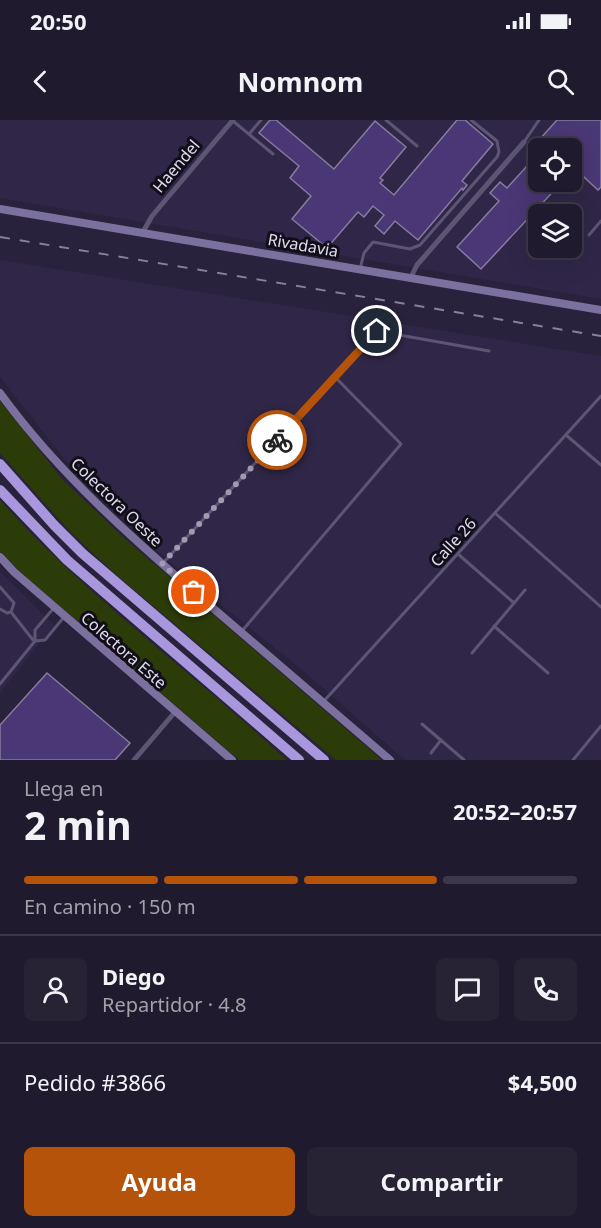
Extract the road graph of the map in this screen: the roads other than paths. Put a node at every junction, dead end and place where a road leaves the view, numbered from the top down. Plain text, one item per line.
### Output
1 (232, 120) edge
2 (261, 120) edge
3 (386, 120) edge
4 (471, 120) edge
5 (539, 120) edge
6 (250, 133) junction
7 (524, 142) joint
8 (417, 146) dead end
9 (273, 154) dead end
10 (0, 209) edge
11 (601, 221) edge
12 (143, 232) junction
13 (589, 235) dead end
14 (360, 269) junction
15 (411, 277) junction
16 (601, 310) edge
17 (489, 351) dead end
18 (335, 377) junction
19 (0, 393) edge
20 (601, 396) edge
21 (566, 435) junction
22 (0, 464) edge
23 (601, 465) edge
24 (0, 490) edge
25 (495, 513) junction
26 (458, 554) junction
27 (0, 557) edge
28 (162, 564) junction
29 (0, 587) edge
30 (525, 590) dead end
31 (513, 603) junction
32 (55, 607) junction
33 (601, 607) edge
34 (0, 609) edge
35 (11, 612) junction
36 (65, 616) junction
37 (494, 626) junction
38 (241, 633) junction
39 (35, 641) junction
40 (471, 652) dead end
41 (548, 673) dead end
42 (0, 684) edge
43 (322, 703) junction
44 (175, 712) junction
45 (422, 724) dead end
46 (601, 726) edge
47 (441, 740) junction
48 (430, 753) dead end
49 (134, 760) edge
50 (232, 760) edge
51 (299, 760) edge
52 (324, 760) edge
53 (390, 760) edge
54 (464, 760) edge
55 (573, 760) edge

1 - 6 lane
1 - 12 street, Haendel
2 - 6 lane
3 - 8 lane
4 - 14 lane
5 - 7 lane
6 - 9 lane
7 - 15 street
10 - 12 street, Rivadavia
11 - 13 lane
12 - 14 street, Rivadavia
14 - 15 street, Rivadavia
15 - 16 street, Rivadavia
17 - 18 lane
18 - 28 lane
18 - 38 lane
19 - 28 street, Colectora Oeste
20 - 21 lane, Calle 26
21 - 23 lane
21 - 25 lane, Calle 26
22 - 52 highway
24 - 51 highway
25 - 26 lane, Calle 26
25 - 33 lane
26 - 31 lane
26 - 43 lane, Calle 26
27 - 32 street, Colectora Este
28 - 38 street, Colectora Oeste
29 - 35 lane
30 - 31 lane
31 - 37 lane
32 - 36 street, Colectora Este
32 - 39 lane
34 - 35 lane
35 - 39 lane
36 - 39 lane
36 - 44 street, Colectora Este
37 - 40 lane
37 - 41 lane
38 - 43 street, Colectora Oeste
39 - 42 lane
43 - 53 street, Colectora Oeste
44 - 49 street
44 - 50 street, Colectora Este
45 - 47 lane
46 - 55 lane
47 - 48 lane
47 - 54 lane

